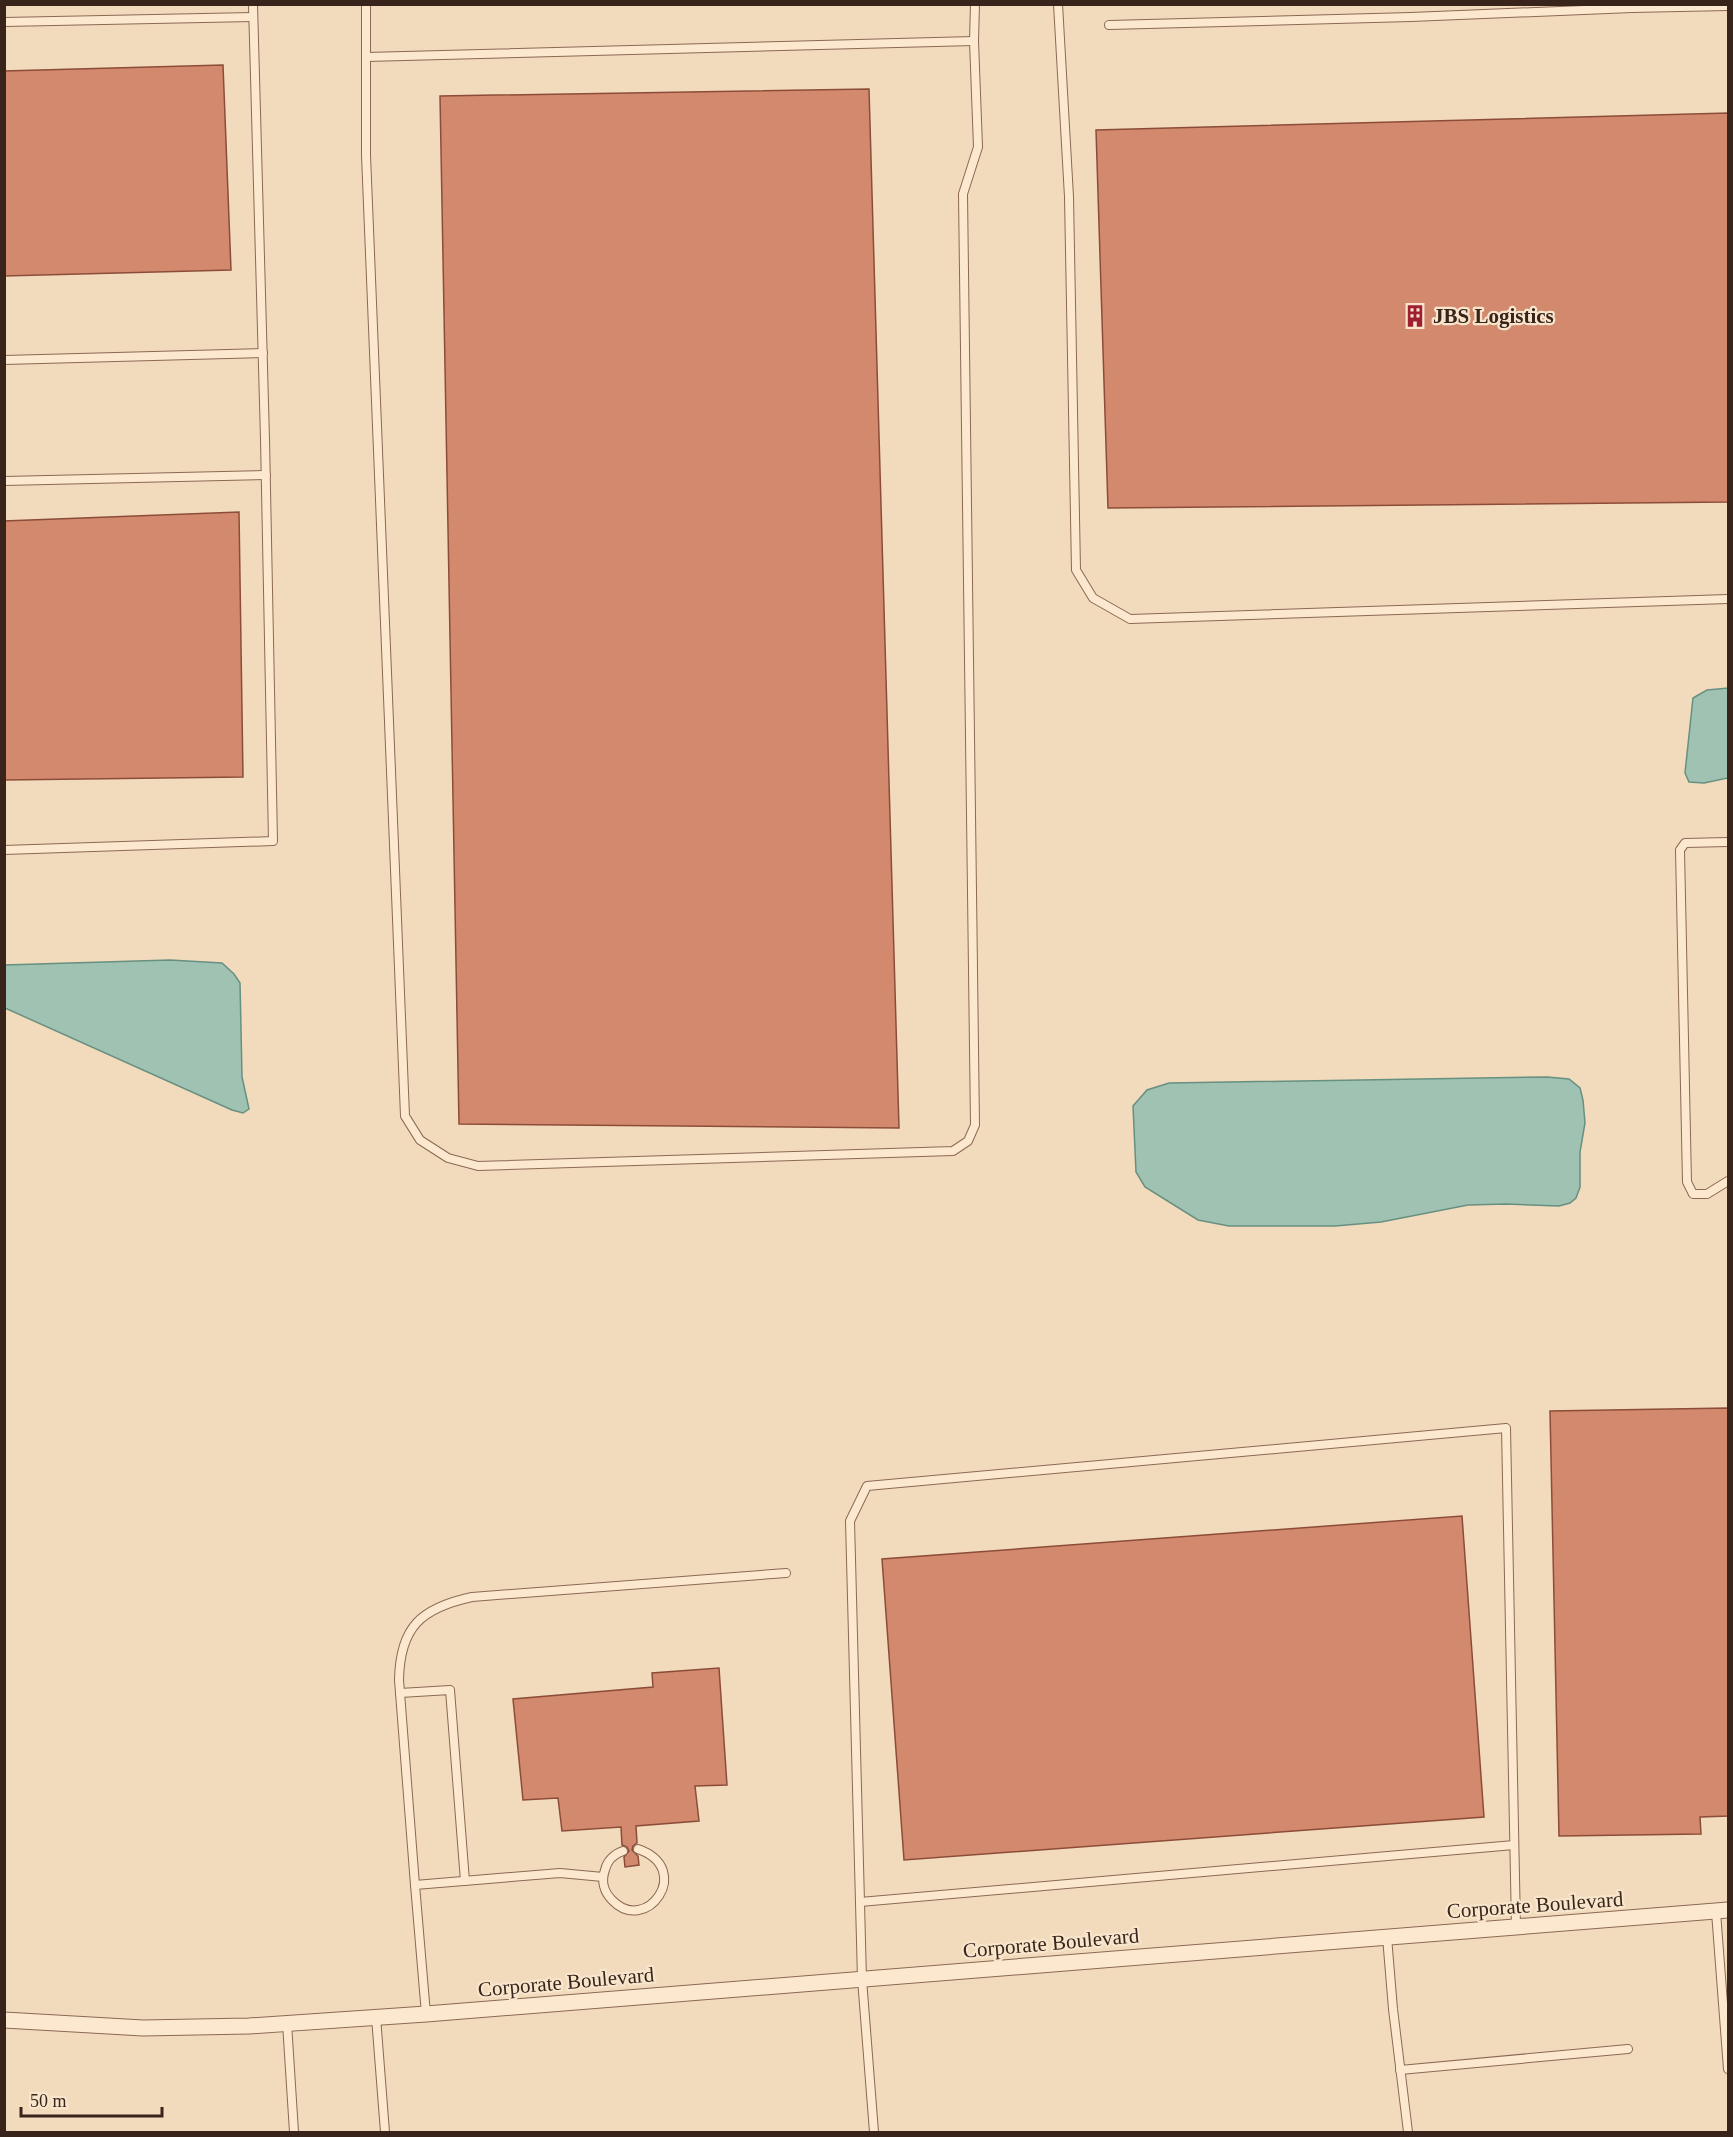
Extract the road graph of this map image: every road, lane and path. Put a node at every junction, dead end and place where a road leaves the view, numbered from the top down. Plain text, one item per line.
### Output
1 (253, 4) edge
2 (366, 4) edge
3 (975, 4) edge
4 (1058, 4) edge
5 (1728, 6) edge
6 (253, 16) junction
7 (4, 22) edge
8 (1109, 25) dead end
9 (974, 41) junction
10 (366, 57) junction
11 (263, 353) junction
12 (4, 360) edge
13 (266, 475) junction
14 (4, 481) edge
15 (1728, 599) edge
16 (1728, 842) edge
17 (4, 850) edge
18 (1728, 1180) edge
19 (786, 1573) dead end
20 (400, 1693) junction
21 (1514, 1845) junction
22 (638, 1849) dead end
23 (623, 1851) dead end
24 (603, 1877) junction
25 (465, 1881) junction
26 (415, 1885) junction
27 (860, 1902) junction
28 (1722, 1911) edge
29 (1516, 1928) junction
30 (1388, 1937) junction
31 (862, 1979) junction
32 (426, 2014) junction
33 (376, 2017) junction
34 (4, 2020) edge
35 (287, 2023) junction
36 (1628, 2049) dead end
37 (1728, 2069) edge
38 (1400, 2070) junction
39 (294, 2133) edge
40 (385, 2133) edge
41 (874, 2133) edge
42 (1408, 2133) edge

1 - 6 lane
2 - 10 lane
3 - 9 lane
4 - 15 lane
5 - 8 lane
6 - 7 lane
6 - 11 lane
9 - 10 lane
9 - 10 lane
11 - 12 lane
11 - 13 lane
13 - 14 lane
13 - 17 lane
16 - 18 lane
19 - 20 lane
20 - 25 lane
20 - 26 lane
21 - 27 lane
21 - 27 lane
21 - 29 lane
22 - 24 lane
23 - 24 lane
24 - 25 lane
25 - 26 lane
26 - 32 lane
27 - 31 lane
28 - 29 street, Corporate Boulevard
28 - 37 lane
29 - 30 street, Corporate Boulevard
30 - 31 street, Corporate Boulevard
30 - 38 lane
31 - 32 street, Corporate Boulevard
31 - 41 lane
32 - 33 street, Corporate Boulevard
33 - 35 street, Corporate Boulevard
33 - 40 lane
34 - 35 street, Corporate Boulevard
35 - 39 lane
36 - 38 lane
38 - 42 lane

